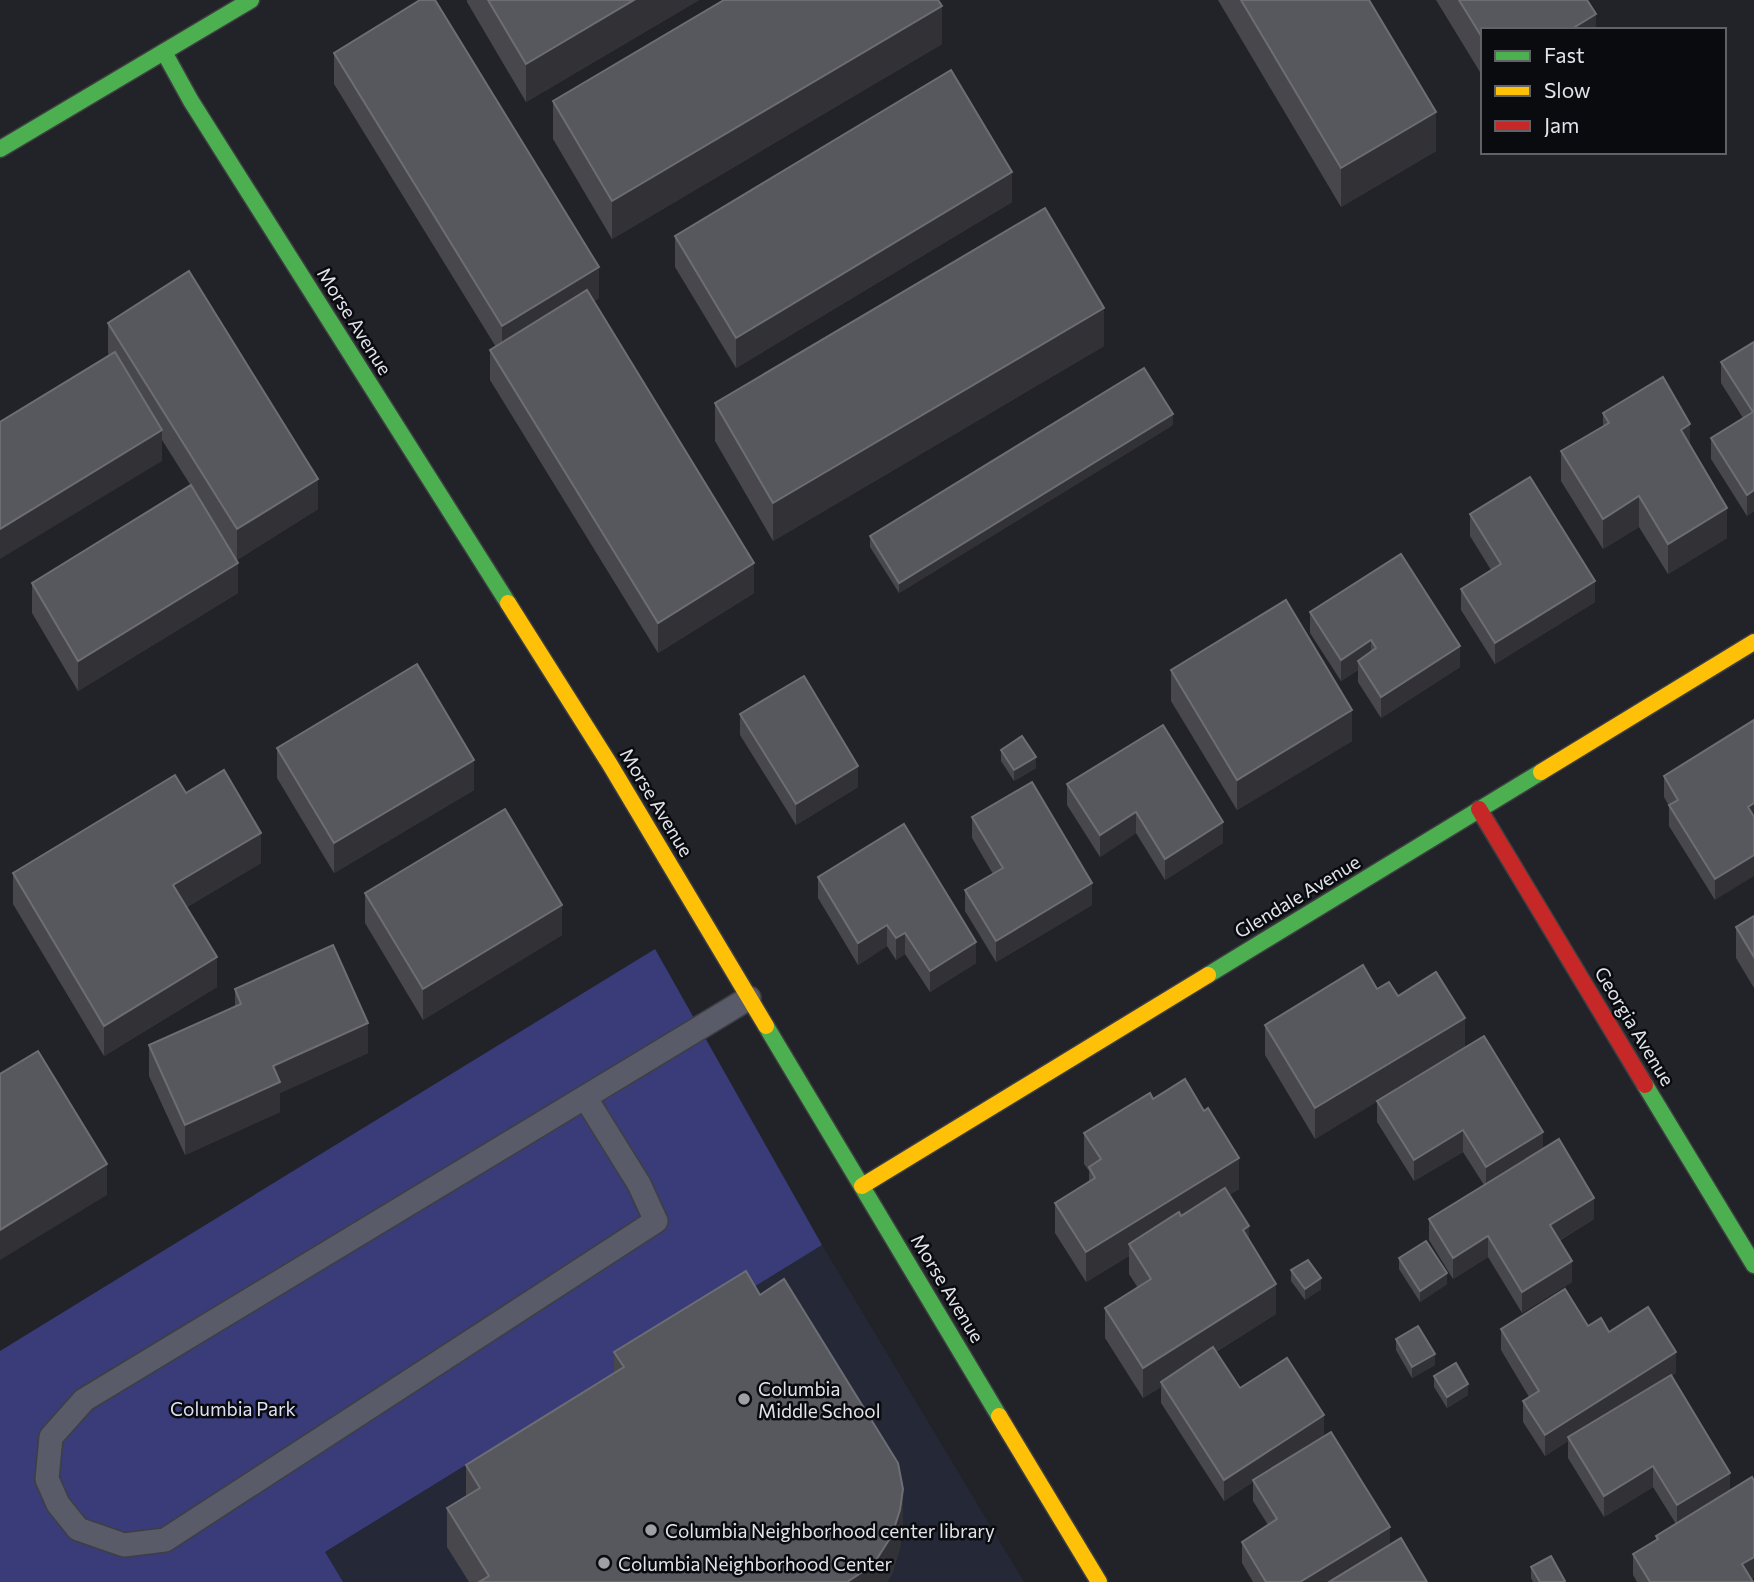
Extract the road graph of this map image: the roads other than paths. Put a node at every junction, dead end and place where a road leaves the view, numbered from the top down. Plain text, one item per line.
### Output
1 (251, 0) edge
2 (164, 52) junction
3 (0, 149) edge
4 (1754, 642) edge
5 (1479, 809) junction
6 (749, 998) junction
7 (585, 1097) junction
8 (862, 1186) junction
9 (1754, 1265) edge
10 (1099, 1582) edge

1 - 2 street
2 - 3 street
2 - 6 street, Morse Avenue
4 - 5 street, Glendale Avenue
5 - 8 street, Glendale Avenue
5 - 9 street, Georgia Avenue
6 - 7 lane
6 - 8 street, Morse Avenue
7 - 7 lane
8 - 10 street, Morse Avenue

